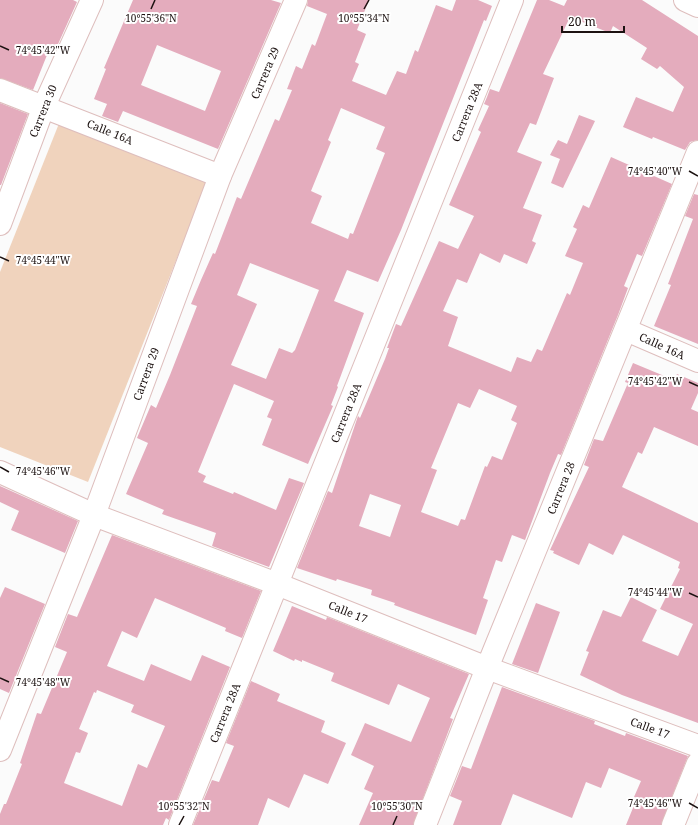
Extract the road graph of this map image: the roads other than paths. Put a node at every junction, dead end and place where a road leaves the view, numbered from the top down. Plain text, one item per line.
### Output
1 (92, 0) edge
2 (296, 0) edge
3 (512, 0) edge
4 (685, 0) edge
5 (698, 6) edge
6 (0, 90) edge
7 (44, 106) junction
8 (698, 152) edge
9 (220, 176) junction
10 (0, 224) edge
11 (626, 330) junction
12 (698, 362) edge
13 (0, 472) edge
14 (94, 515) junction
15 (277, 584) junction
16 (487, 668) junction
17 (698, 746) edge
18 (0, 750) edge
19 (698, 763) edge
20 (180, 825) edge
21 (425, 825) edge
22 (673, 825) edge

1 - 7 street, Carrera 30
2 - 9 street, Carrera 29
3 - 15 street, Carrera 28A
4 - 5 street
6 - 7 street, Calle 16A
7 - 9 street, Calle 16A
7 - 10 street, Carrera 30
8 - 11 street, Carrera 28
9 - 14 street, Carrera 29
11 - 12 street, Calle 16A
11 - 16 street, Carrera 28
13 - 14 street, Calle 17
14 - 15 street, Calle 17
14 - 18 street, Carrera 29
15 - 16 street, Calle 17
15 - 20 street, Carrera 28A
16 - 17 street, Calle 17
16 - 21 street, Carrera 28
19 - 22 street

